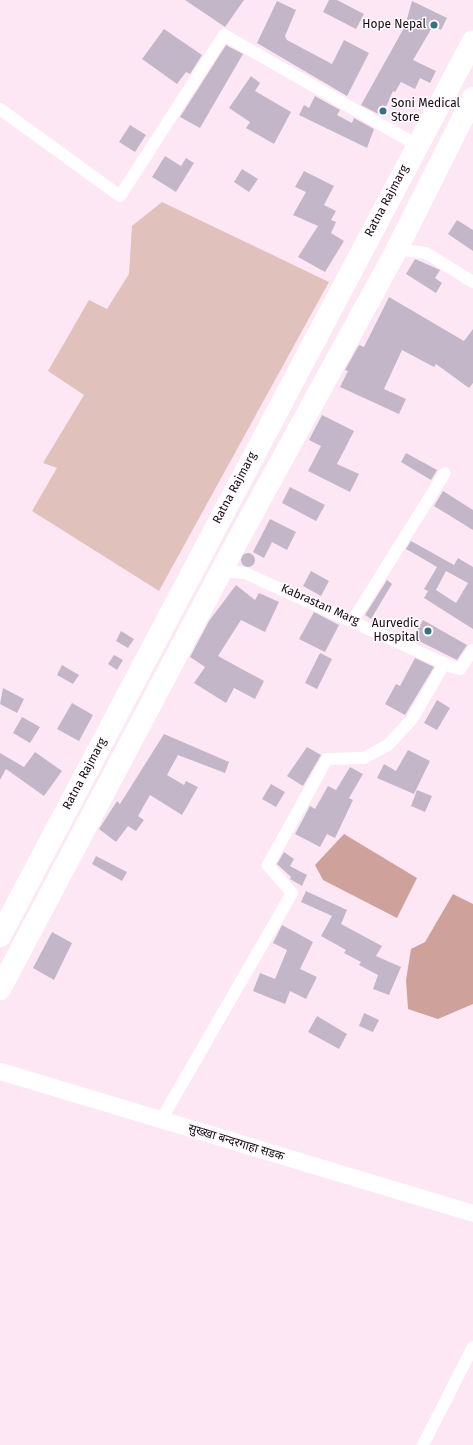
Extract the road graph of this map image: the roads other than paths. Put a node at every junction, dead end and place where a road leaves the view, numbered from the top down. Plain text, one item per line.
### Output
1 (473, 40) edge
2 (473, 98) edge
3 (0, 110) edge
4 (417, 145) junction
5 (397, 249) junction
6 (473, 282) edge
7 (445, 473) dead end
8 (221, 571) junction
9 (353, 620) junction
10 (473, 650) edge
11 (444, 664) junction
12 (0, 936) edge
13 (0, 989) edge
14 (0, 1071) edge
15 (161, 1120) junction
16 (473, 1213) edge
17 (473, 1347) edge
18 (423, 1445) edge

1 - 4 highway, Ratna Rajmarg
2 - 5 highway, Ratna Rajmarg
3 - 4 street
4 - 12 highway, Ratna Rajmarg
5 - 6 street
5 - 8 highway, Ratna Rajmarg
7 - 9 street
8 - 9 street, Kabrastan Marg
8 - 13 highway, Ratna Rajmarg
9 - 11 street, Kabrastan Marg
10 - 11 street, Kabrastan Marg
11 - 15 street
14 - 15 street, सुख्खा बन्दरगाहा सडक
15 - 16 street, सुख्खा बन्दरगाहा सडक
17 - 18 street

